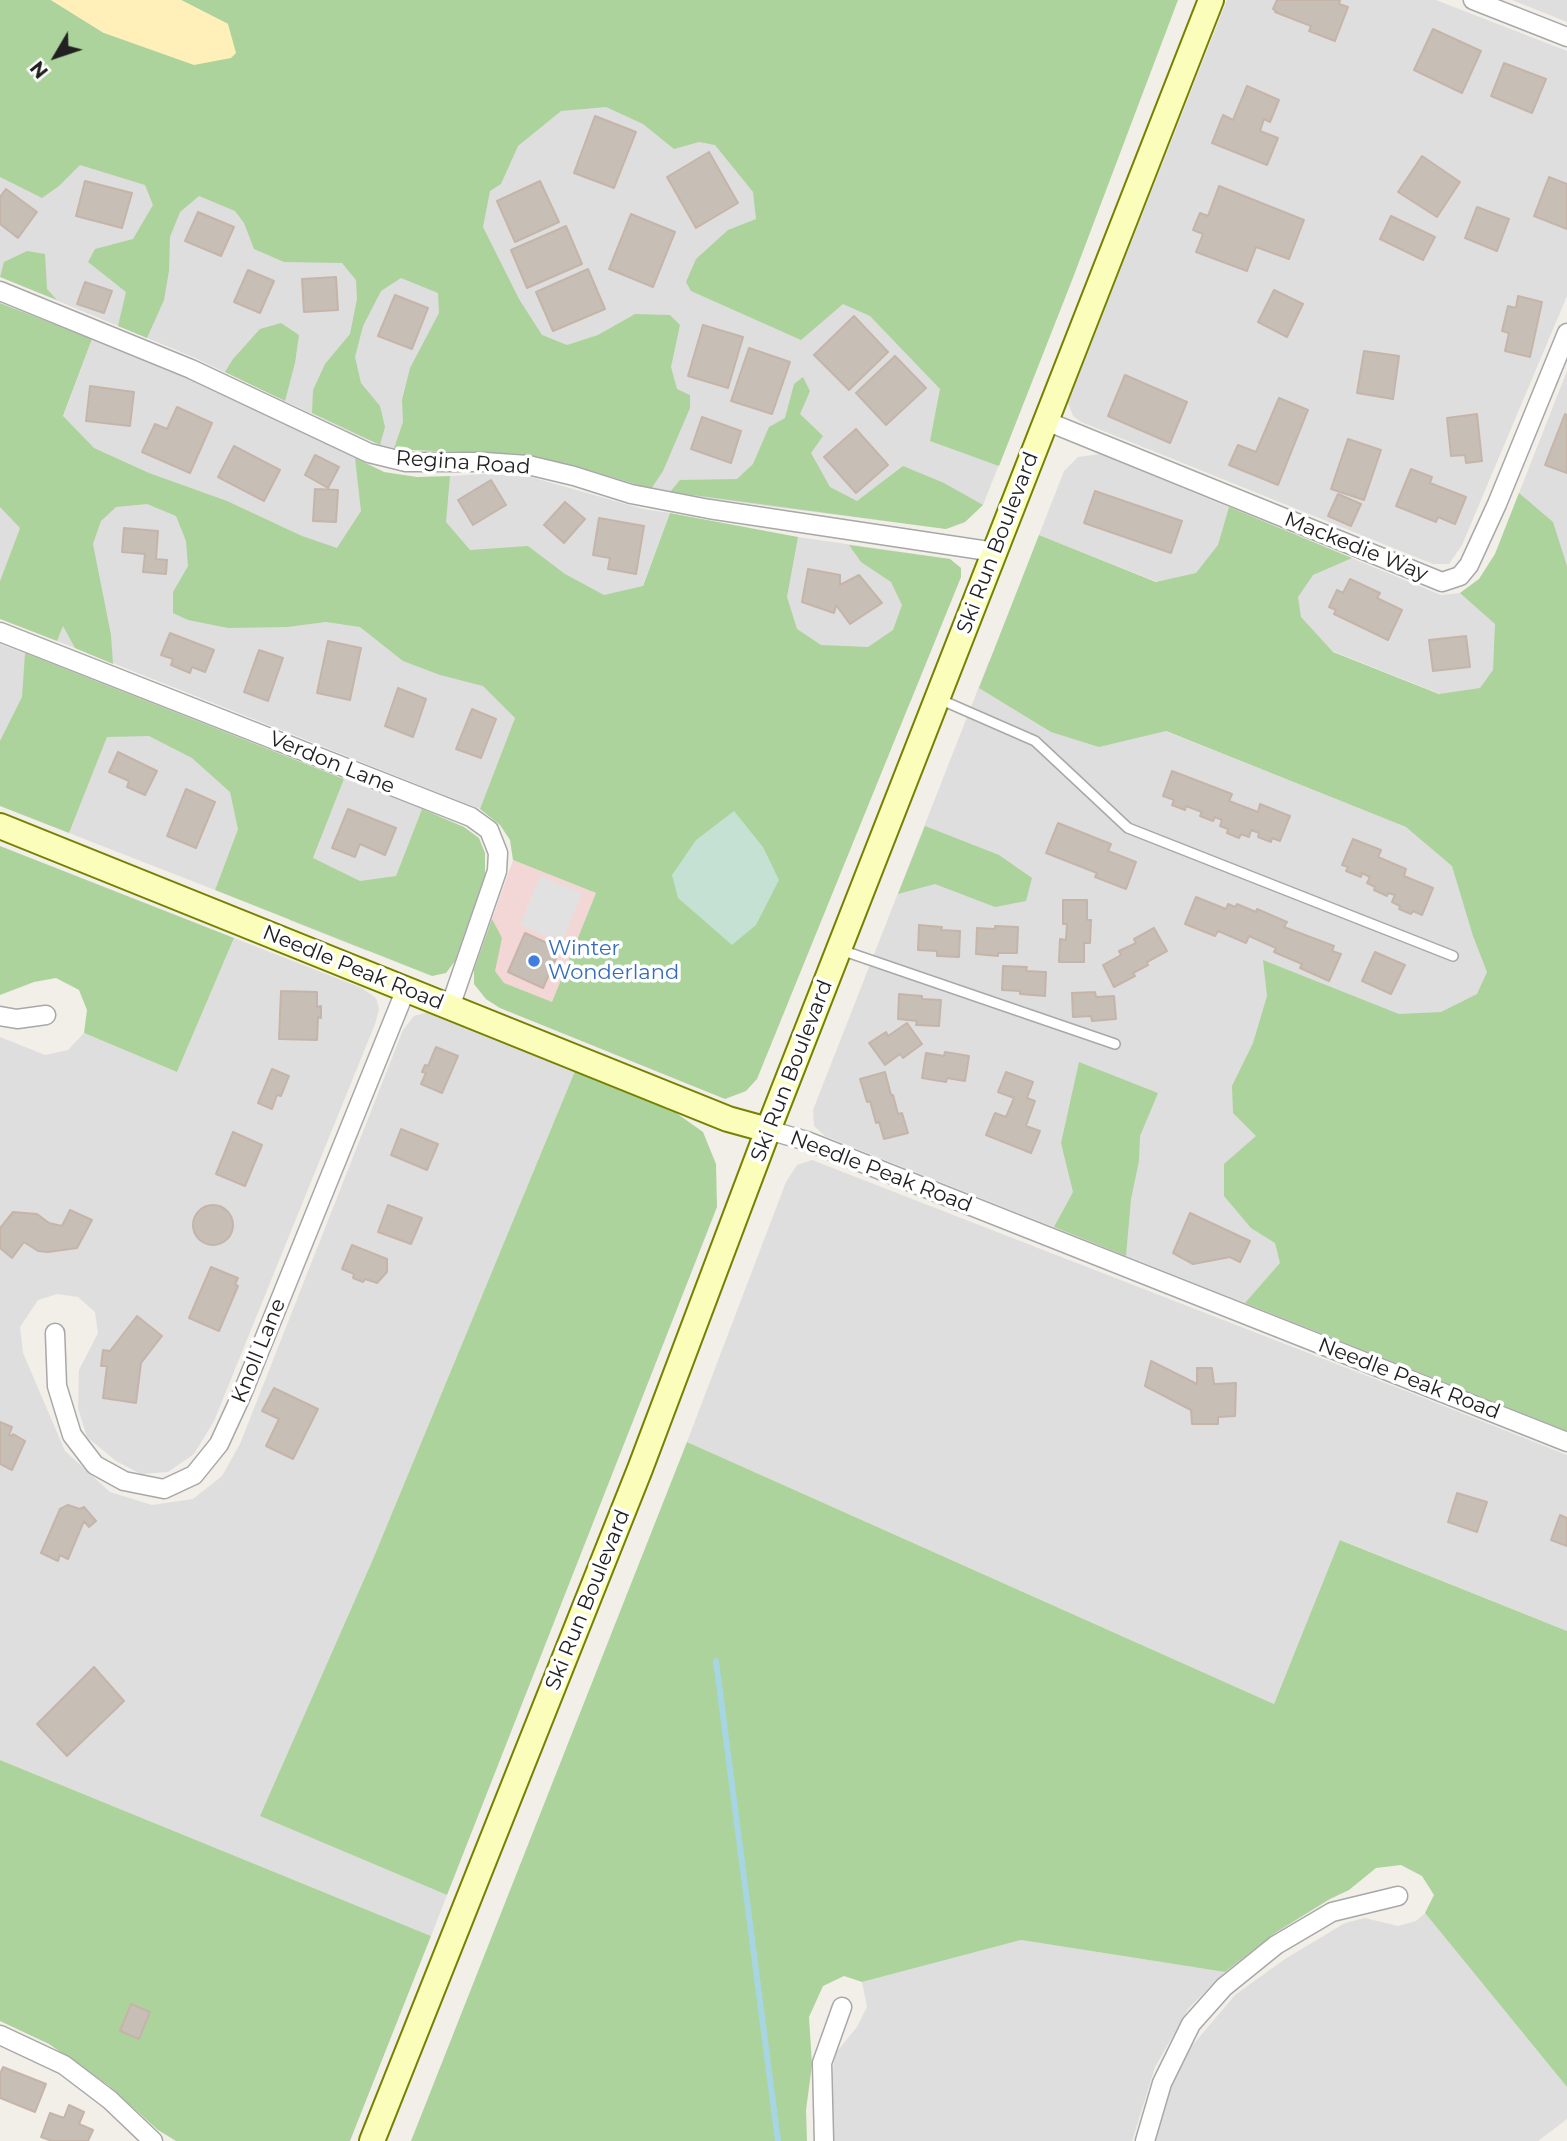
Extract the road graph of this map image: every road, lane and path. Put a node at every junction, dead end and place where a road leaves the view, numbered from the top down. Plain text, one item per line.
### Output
1 (1211, 0) edge
2 (1473, 0) edge
3 (1567, 37) edge
4 (0, 290) edge
5 (1567, 333) edge
6 (1046, 421) junction
7 (995, 552) junction
8 (0, 632) edge
9 (937, 698) junction
10 (0, 826) edge
11 (839, 950) junction
12 (1453, 956) dead end
13 (406, 989) junction
14 (450, 1007) junction
15 (46, 1014) dead end
16 (0, 1016) edge
17 (1115, 1044) dead end
18 (768, 1130) junction
19 (55, 1333) dead end
20 (1567, 1442) edge
21 (1398, 1896) dead end
22 (842, 2007) dead end
23 (0, 2035) edge
24 (153, 2141) edge
25 (372, 2141) edge
26 (824, 2141) edge
27 (1145, 2141) edge

1 - 6 street, Ski Run Boulevard
2 - 3 street
4 - 7 street, Regina Road
5 - 6 street, Mackedie Way
6 - 7 street, Ski Run Boulevard
7 - 9 street, Ski Run Boulevard
8 - 14 street, Verdon Lane
9 - 11 street, Ski Run Boulevard
9 - 12 lane
10 - 13 street, Needle Peak Road
11 - 17 lane
11 - 18 street, Ski Run Boulevard
13 - 14 street, Needle Peak Road
13 - 19 street, Knoll Lane
14 - 18 street, Needle Peak Road
15 - 16 street
18 - 20 street, Needle Peak Road
18 - 25 street, Ski Run Boulevard
21 - 27 street
22 - 26 street
23 - 24 street

